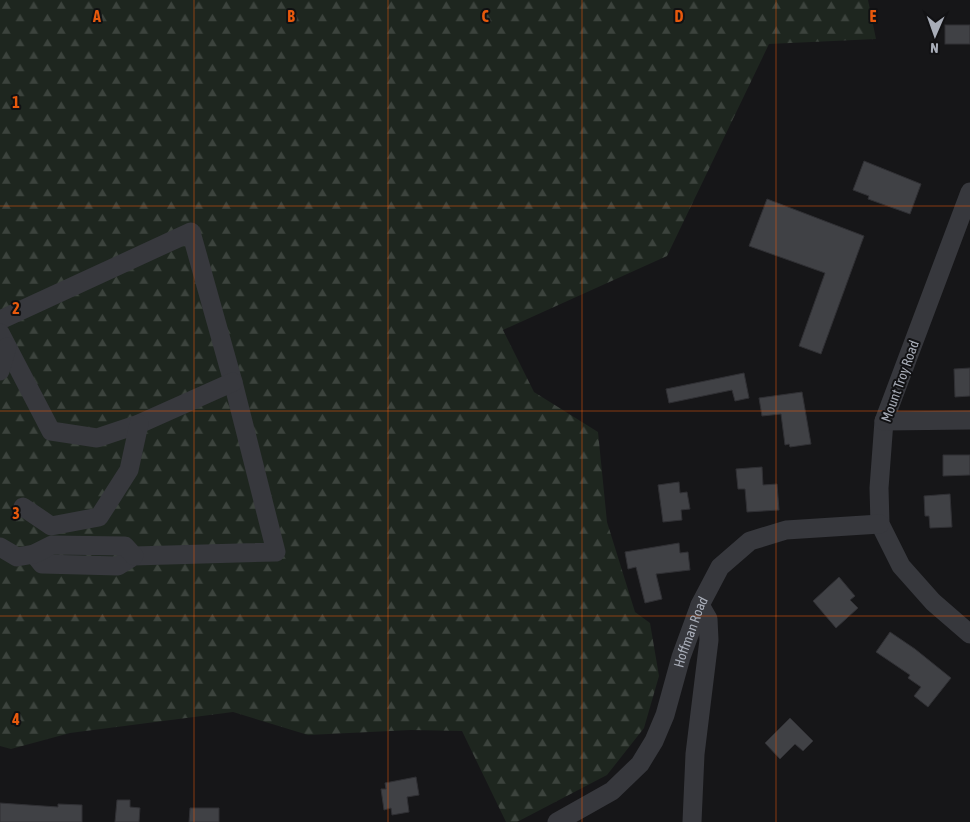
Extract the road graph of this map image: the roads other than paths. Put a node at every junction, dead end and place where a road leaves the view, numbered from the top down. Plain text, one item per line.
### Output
1 (970, 192) edge
2 (0, 320) edge
3 (4, 340) edge
4 (0, 371) edge
5 (233, 382) junction
6 (970, 420) edge
7 (884, 421) junction
8 (139, 424) junction
9 (23, 507) dead end
10 (880, 524) junction
11 (50, 526) junction
12 (0, 546) edge
13 (25, 555) junction
14 (700, 605) junction
15 (970, 634) edge
16 (557, 822) edge
17 (692, 822) edge

1 - 7 street, Mount Troy Road
2 - 5 street
3 - 4 street
3 - 8 street
5 - 8 street
5 - 13 street
6 - 7 street
7 - 10 street, Mount Troy Road
8 - 11 street
9 - 11 street
10 - 14 street, Hoffman Road
10 - 15 street, Mount Troy Road
11 - 13 street
12 - 13 street
14 - 16 street, Hoffman Road
14 - 17 street

